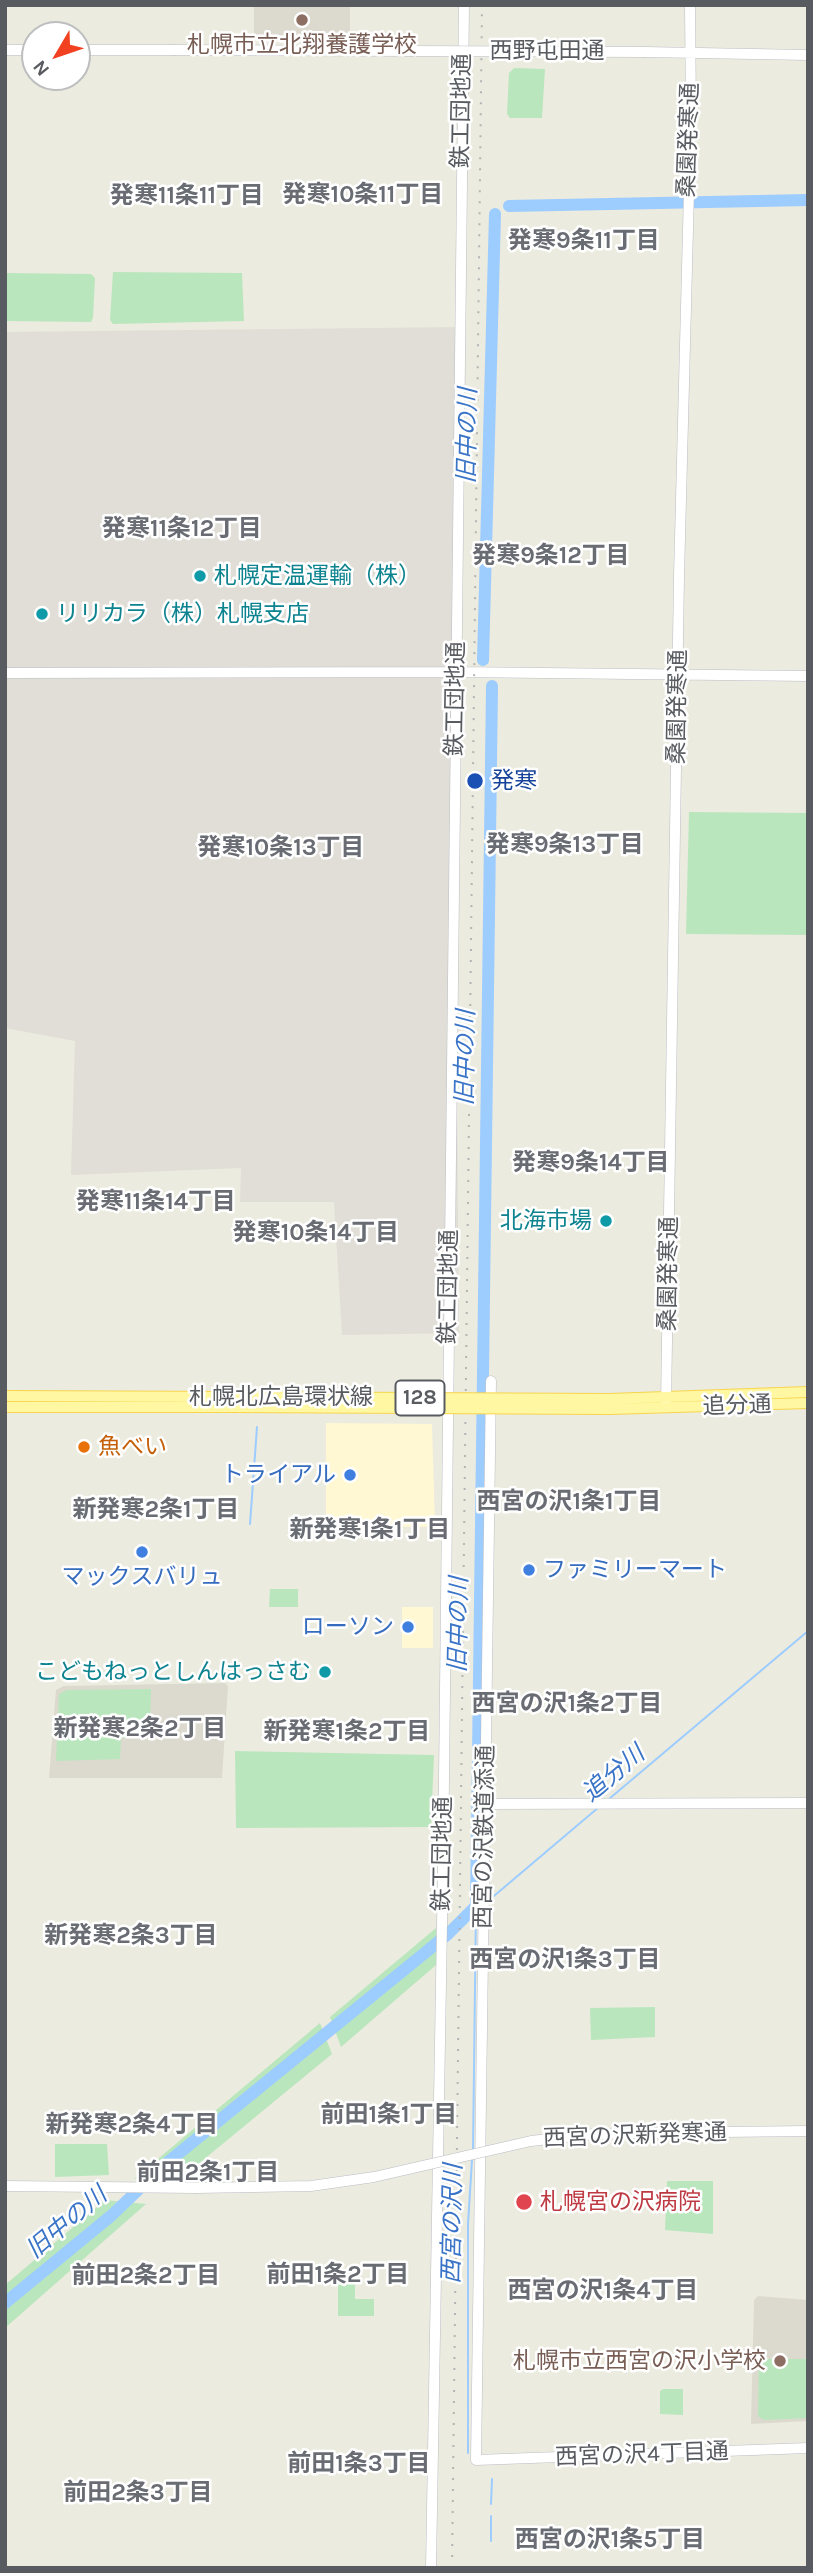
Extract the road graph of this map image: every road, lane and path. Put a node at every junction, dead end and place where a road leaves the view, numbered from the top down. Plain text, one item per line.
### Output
1 (464, 5) edge
2 (690, 5) edge
3 (91, 50) edge
4 (690, 53) junction
5 (808, 55) edge
6 (456, 672) junction
7 (5, 673) edge
8 (679, 675) junction
9 (808, 676) edge
10 (491, 1381) dead end
11 (808, 1392) edge
12 (5, 1396) edge
13 (231, 1402) junction
14 (666, 1403) junction
15 (808, 1403) edge
16 (5, 1407) edge
17 (808, 1803) edge
18 (487, 1804) junction
19 (808, 2132) edge
20 (5, 2186) edge
21 (808, 2448) edge
22 (476, 2460) joint
23 (431, 2568) edge

1 - 6 street, 鉄工団地通
2 - 4 street, 桑園発寒通
3 - 4 street, 西野屯田通, bridge
4 - 5 street, 西野屯田通
4 - 8 street, 桑園発寒通
6 - 7 street
6 - 8 street
6 - 23 street, 鉄工団地通
8 - 9 street
8 - 14 street, 桑園発寒通
10 - 18 street, 西宮の沢鉄道添通
11 - 14 main road, 札幌北広島環状線 / 128
12 - 13 main road, 札幌北広島環状線 / 128
13 - 14 main road, 札幌北広島環状線 / 128, bridge
13 - 16 main road, 札幌北広島環状線 / 128
14 - 15 main road, 追分通 / 128
17 - 18 street
18 - 22 street, 西宮の沢鉄道添通
19 - 20 street, 西宮の沢新発寒通, bridge
21 - 22 street, 西宮の沢4丁目通

